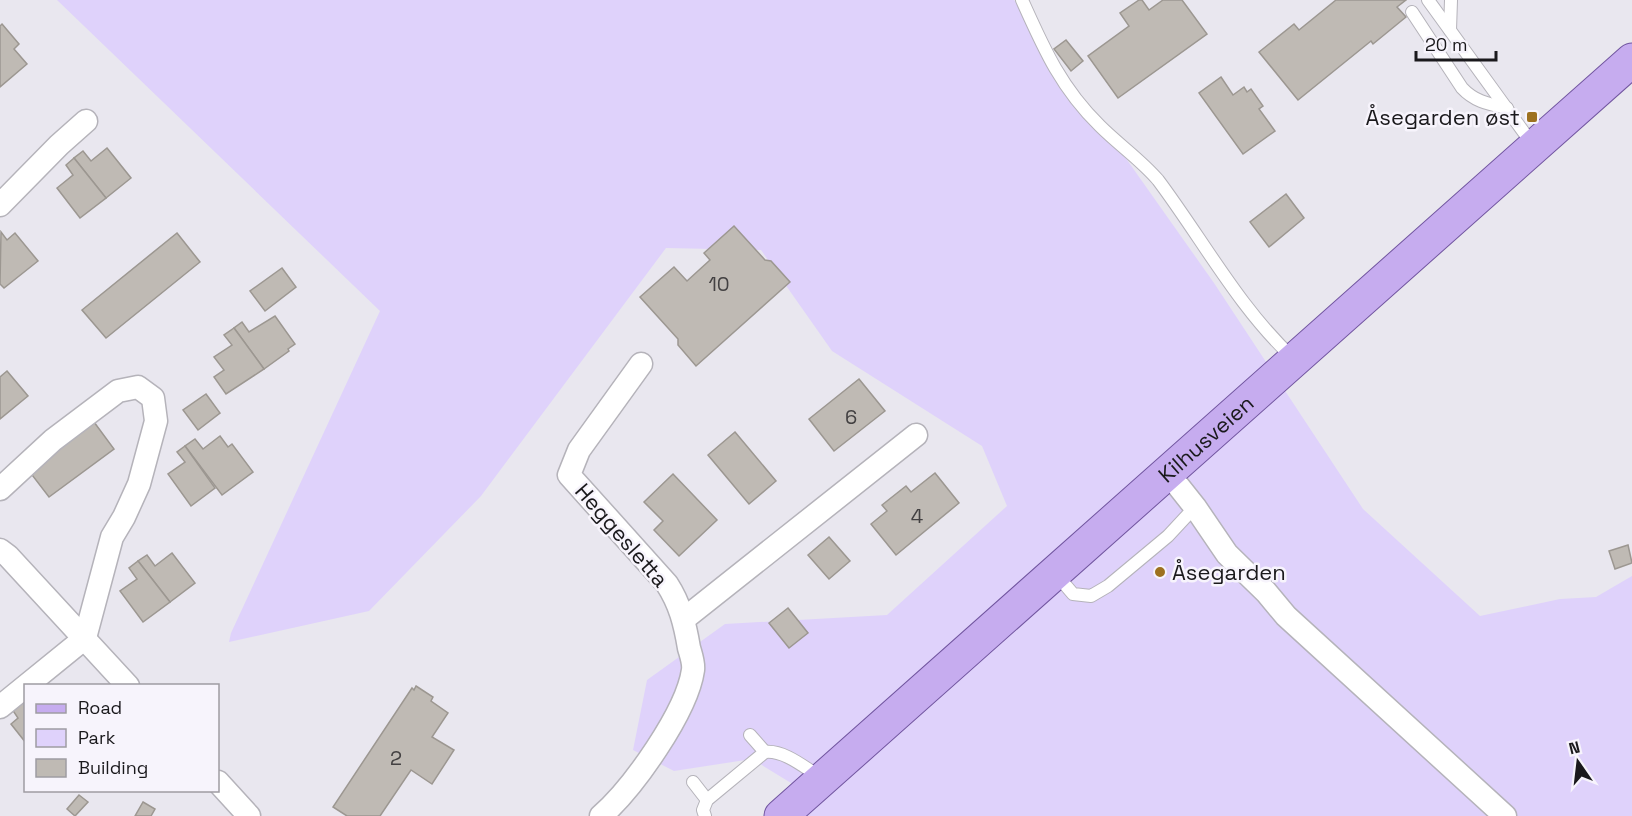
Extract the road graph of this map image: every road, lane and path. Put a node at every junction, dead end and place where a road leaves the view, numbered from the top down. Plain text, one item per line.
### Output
1 (1022, 0) edge
2 (1428, 0) edge
3 (1451, 0) edge
4 (1412, 12) dead end
5 (1450, 30) junction
6 (1632, 60) edge
7 (1507, 108) junction
8 (86, 121) dead end
9 (1534, 146) junction
10 (0, 205) edge
11 (1294, 360) junction
12 (641, 364) dead end
13 (916, 435) dead end
14 (1168, 473) junction
15 (0, 489) edge
16 (1195, 507) junction
17 (0, 550) edge
18 (1055, 573) junction
19 (684, 619) junction
20 (85, 638) junction
21 (28, 684) edge
22 (126, 684) edge
23 (24, 688) edge
24 (0, 707) edge
25 (750, 735) dead end
26 (765, 752) junction
27 (823, 779) junction
28 (693, 782) dead end
29 (219, 783) edge
30 (707, 800) junction
31 (249, 816) edge
32 (601, 816) edge
33 (705, 816) edge
34 (781, 816) edge
35 (1506, 816) edge

1 - 11 lane
2 - 5 lane
3 - 5 lane
4 - 7 lane
5 - 7 lane
6 - 9 main road, Kilhusveien
7 - 9 lane
8 - 10 street
9 - 11 main road, Kilhusveien
11 - 14 main road, Kilhusveien
12 - 19 street, Heggesletta
13 - 19 street
14 - 16 street
14 - 18 main road, Kilhusveien
15 - 20 street
16 - 18 lane
16 - 35 street
17 - 20 street
18 - 27 main road, Kilhusveien
19 - 32 street, Heggesletta
20 - 21 street
20 - 22 street
23 - 24 street
25 - 26 lane
26 - 27 lane
26 - 30 lane
27 - 34 main road, Kilhusveien
28 - 30 lane
29 - 31 street
30 - 33 lane

